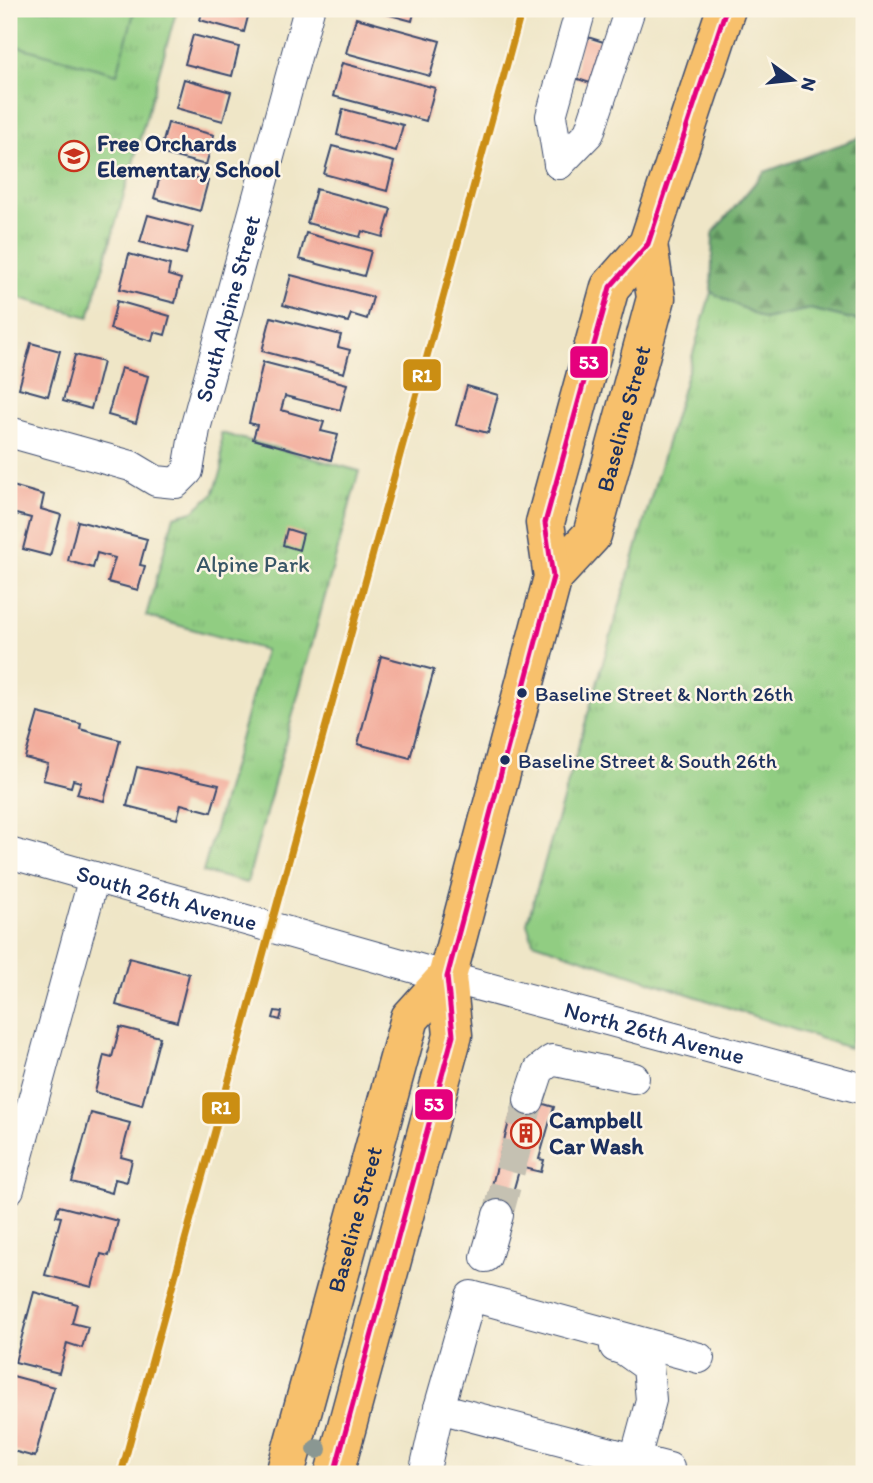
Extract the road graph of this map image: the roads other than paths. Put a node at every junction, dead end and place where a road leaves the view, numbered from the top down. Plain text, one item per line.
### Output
1 (309, 9) edge
2 (581, 9) edge
3 (630, 9) edge
4 (726, 9) edge
5 (9, 432) edge
6 (9, 853) edge
7 (94, 877) junction
8 (447, 977) junction
9 (634, 1078) dead end
10 (864, 1089) edge
11 (529, 1100) tunnel mouth
12 (9, 1189) edge
13 (498, 1215) tunnel mouth
14 (486, 1257) dead end
15 (484, 1300) junction
16 (699, 1358) dead end
17 (439, 1408) junction
18 (635, 1459) junction
19 (669, 1468) dead end
20 (285, 1474) edge
21 (334, 1474) edge
22 (424, 1474) edge

1 - 5 street, South Alpine Street
2 - 3 street
4 - 8 highway, Baseline Street
6 - 7 street, South 26th Avenue
7 - 8 street, South 26th Avenue
7 - 12 street
8 - 10 street, North 26th Avenue
8 - 20 highway, Baseline Street
8 - 21 highway, Baseline Street
9 - 11 street
13 - 14 street
15 - 16 street
15 - 17 street
15 - 18 street
17 - 18 street
17 - 22 street
18 - 19 street

